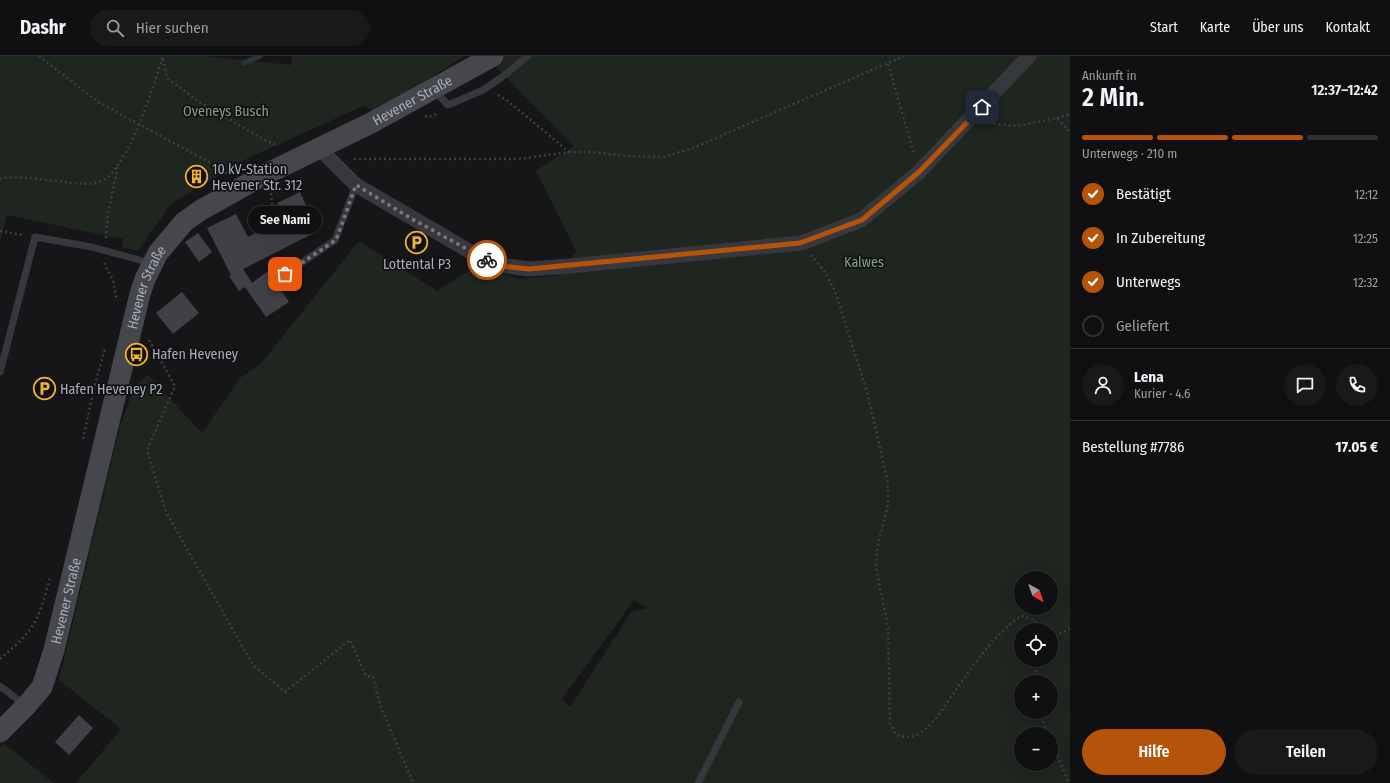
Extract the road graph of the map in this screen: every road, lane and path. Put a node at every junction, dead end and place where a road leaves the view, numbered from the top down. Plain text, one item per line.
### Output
1 (39, 56) edge
2 (493, 56) edge
3 (528, 56) edge
4 (904, 56) edge
5 (1029, 56) edge
6 (163, 57) edge
7 (888, 64) junction
8 (434, 90) junction
9 (483, 90) junction
10 (982, 107) junction
11 (1070, 114) edge
12 (1058, 118) junction
13 (139, 124) junction
14 (1070, 132) edge
15 (569, 152) junction
16 (325, 154) junction
17 (300, 157) junction
18 (118, 165) junction
19 (919, 172) junction
20 (0, 179) edge
21 (244, 185) junction
22 (356, 185) junction
23 (0, 231) edge
24 (35, 237) junction
25 (800, 243) junction
26 (104, 250) junction
27 (152, 264) junction
28 (285, 274) dead end
29 (116, 305) dead end
30 (130, 332) junction
31 (106, 348) dead end
32 (0, 372) edge
33 (83, 441) dead end
34 (52, 571) dead end
35 (1036, 623) edge
36 (1070, 628) edge
37 (1058, 635) edge
38 (0, 659) edge
39 (0, 686) edge
40 (739, 702) dead end
41 (26, 706) junction
42 (0, 732) edge
43 (1058, 758) edge
44 (412, 783) edge
45 (698, 783) edge
46 (1069, 783) edge

1 - 13 path
2 - 8 street, Hevener Straße
3 - 9 lane
4 - 7 path
5 - 10 street
6 - 13 path
6 - 17 path
7 - 15 path
7 - 19 path
8 - 9 lane
8 - 16 street, Hevener Straße
9 - 15 path
10 - 12 path
10 - 19 street
11 - 12 path
12 - 14 path
13 - 18 path
13 - 21 path
15 - 16 path
16 - 17 street, Hevener Straße
16 - 22 street
17 - 21 street, Hevener Straße
18 - 20 path
18 - 26 path
19 - 25 street
21 - 27 street, Hevener Straße
22 - 25 street
22 - 28 lane
23 - 24 path
24 - 26 lane
24 - 32 lane
25 - 35 path
26 - 27 lane
26 - 29 path
27 - 30 street, Hevener Straße
30 - 41 street, Hevener Straße
30 - 44 path
31 - 33 path
34 - 38 path
36 - 37 path
39 - 41 lane
40 - 45 lane
41 - 42 street, Hevener Straße
43 - 46 path

